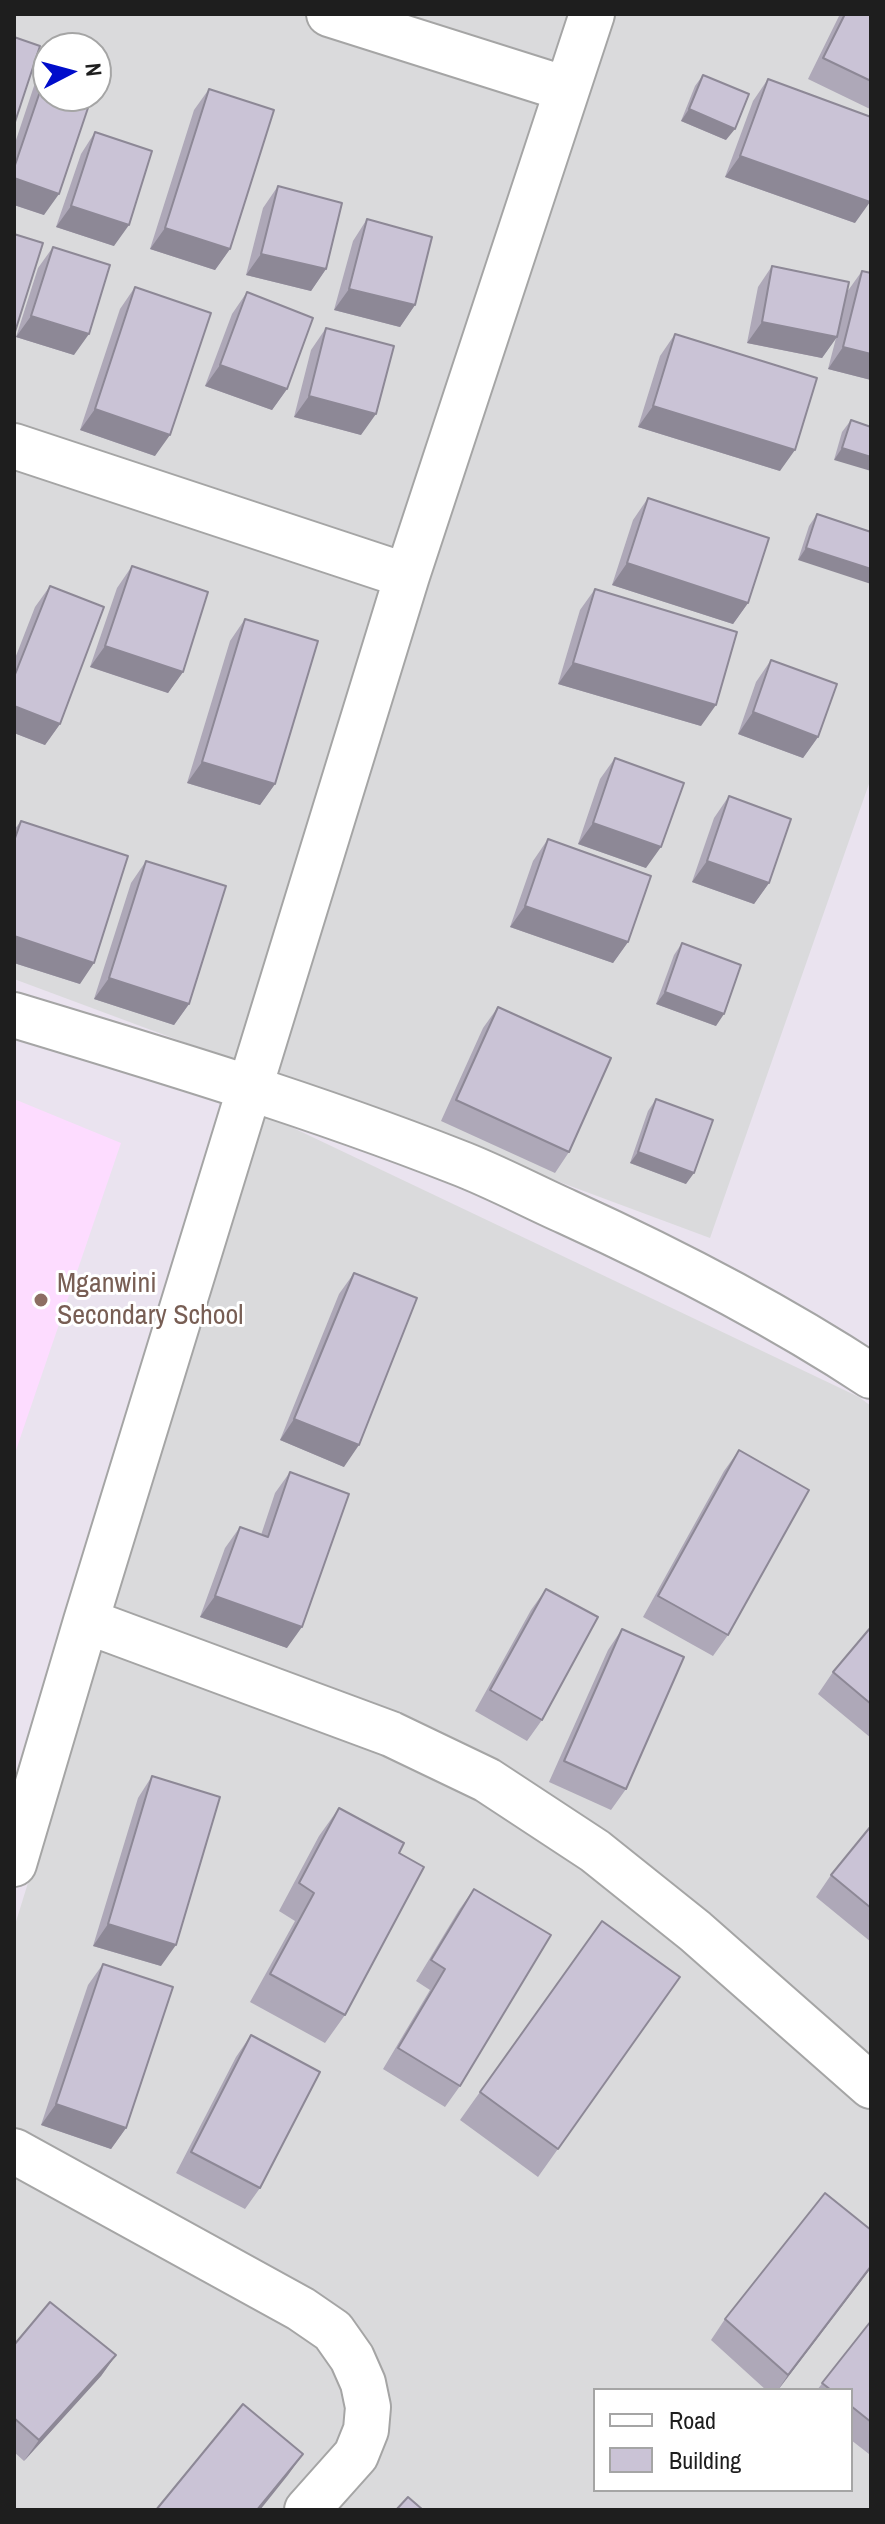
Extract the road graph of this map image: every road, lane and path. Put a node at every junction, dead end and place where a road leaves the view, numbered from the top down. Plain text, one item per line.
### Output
1 (329, 14) edge
2 (592, 14) edge
3 (566, 89) junction
4 (14, 446) edge
5 (407, 576) junction
6 (14, 1015) edge
7 (249, 1087) junction
8 (871, 1376) edge
9 (86, 1621) junction
10 (14, 1864) edge
11 (871, 2086) edge
12 (14, 2151) edge
13 (307, 2510) edge

1 - 3 street
2 - 3 street
3 - 5 street
4 - 5 street
5 - 7 street
6 - 7 street
7 - 8 street
7 - 9 street
9 - 10 street
9 - 11 street
12 - 13 street

